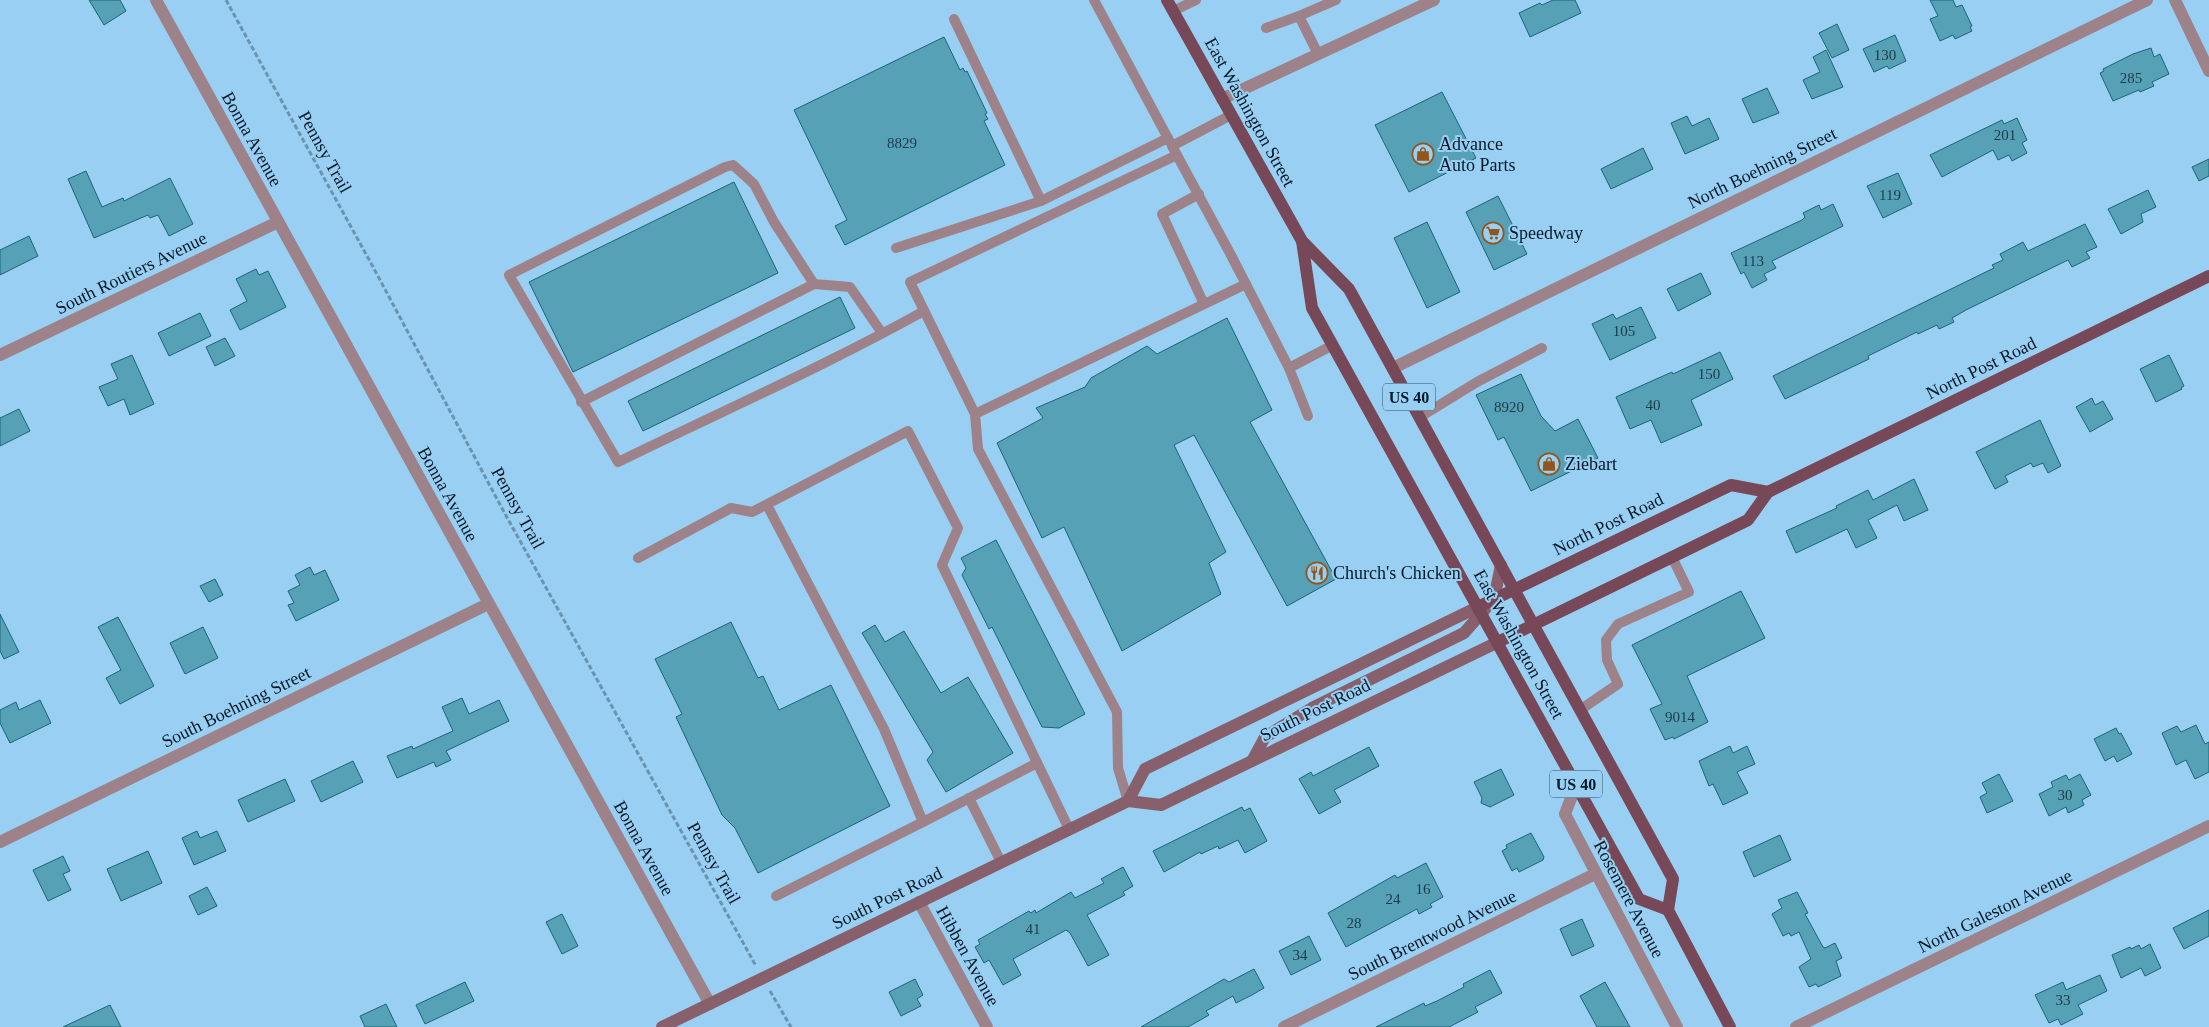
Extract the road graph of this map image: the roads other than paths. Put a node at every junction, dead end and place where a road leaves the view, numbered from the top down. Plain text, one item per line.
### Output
1 (156, 0) edge
2 (1094, 0) edge
3 (1196, 0) edge
4 (1336, 0) edge
5 (1434, 0) edge
6 (2147, 0) edge
7 (2175, 0) edge
8 (1170, 5) edge
9 (1299, 16) junction
10 (954, 19) dead end
11 (1266, 28) dead end
12 (1318, 54) junction
13 (2209, 70) edge
14 (1222, 100) junction
15 (1231, 116) junction
16 (1173, 147) junction
17 (1199, 194) junction
18 (1041, 201) junction
19 (278, 222) junction
20 (1302, 240) junction
21 (896, 248) dead end
22 (2209, 276) edge
23 (814, 284) junction
24 (1246, 284) junction
25 (1204, 304) junction
26 (924, 311) junction
27 (882, 333) junction
28 (1333, 345) junction
29 (1542, 348) dead end
30 (0, 355) edge
31 (1289, 368) junction
32 (1393, 368) junction
33 (581, 402) junction
34 (975, 414) junction
35 (1308, 416) dead end
36 (1420, 417) junction
37 (1768, 492) junction
38 (767, 505) junction
39 (1672, 557) junction
40 (638, 558) dead end
41 (1501, 565) junction
42 (1514, 588) junction
43 (1494, 599) junction
44 (488, 604) junction
45 (1480, 611) junction
46 (1534, 625) junction
47 (1515, 633) joint
48 (1498, 642) junction
49 (1580, 710) junction
50 (1252, 761) junction
51 (1037, 763) junction
52 (1576, 785) junction
53 (969, 798) junction
54 (1128, 801) junction
55 (922, 822) junction
56 (2209, 826) edge
57 (1070, 830) junction
58 (0, 842) edge
59 (1001, 862) junction
60 (1596, 874) junction
61 (776, 896) dead end
62 (919, 902) junction
63 (1668, 910) junction
64 (710, 1004) junction
65 (662, 1027) edge
66 (987, 1027) edge
67 (1284, 1027) edge
68 (1677, 1027) edge
69 (1730, 1027) edge
70 (1796, 1027) edge

1 - 19 street, Bonna Avenue
2 - 16 lane
3 - 8 lane
4 - 9 lane
5 - 12 street
6 - 32 street, North Boehning Street
7 - 13 street
8 - 14 main road, East Washington Street / US 40
9 - 11 lane
9 - 12 lane
10 - 18 lane
12 - 14 street
14 - 15 main road, East Washington Street / US 40
15 - 16 lane
15 - 20 main road, East Washington Street / US 40
16 - 17 lane
16 - 18 lane
16 - 26 lane
17 - 24 lane
17 - 25 lane
18 - 21 lane
19 - 30 street, South Routiers Avenue
19 - 44 street, Bonna Avenue
20 - 28 main road, East Washington Street / US 40
20 - 32 main road, East Washington Street / US 40
22 - 37 main road, North Post Road
23 - 27 lane
23 - 33 lane
23 - 33 lane
24 - 25 lane
24 - 31 lane
25 - 34 lane
26 - 27 lane
26 - 34 lane
27 - 33 lane
28 - 31 lane
28 - 45 main road, East Washington Street / US 40
29 - 36 lane
31 - 35 lane
32 - 36 main road, East Washington Street / US 40
34 - 54 lane
36 - 41 main road, East Washington Street / US 40
37 - 39 main road, North Post Road
37 - 42 main road, North Post Road
38 - 40 lane
38 - 51 lane
38 - 55 lane
39 - 46 main road, North Post Road
39 - 49 lane
41 - 42 main road, East Washington Street / US 40
41 - 43 main road
42 - 43 main road, North Post Road
42 - 46 main road, East Washington Street / US 40
43 - 45 main road, South Post Road
44 - 58 street, South Boehning Street
44 - 64 street, Bonna Avenue
45 - 48 main road, East Washington Street / US 40
45 - 50 main road
45 - 54 main road, South Post Road
46 - 47 main road, North Post Road
46 - 49 main road, East Washington Street / US 40
47 - 48 main road, South Post Road
48 - 50 main road, South Post Road
48 - 52 main road, East Washington Street / US 40
49 - 63 main road, East Washington Street / US 40
50 - 54 main road, South Post Road
51 - 53 lane
51 - 57 lane
52 - 60 street, Rosemere Avenue
52 - 63 main road, East Washington Street / US 40
53 - 55 lane
53 - 59 lane
54 - 57 main road, South Post Road
55 - 61 lane
56 - 70 street, North Galeston Avenue
57 - 59 main road, South Post Road
59 - 62 main road, South Post Road
60 - 67 street, South Brentwood Avenue
60 - 68 street, Rosemere Avenue
62 - 64 main road, South Post Road
62 - 66 street, Hibben Avenue
63 - 69 main road
64 - 65 main road, South Post Road

